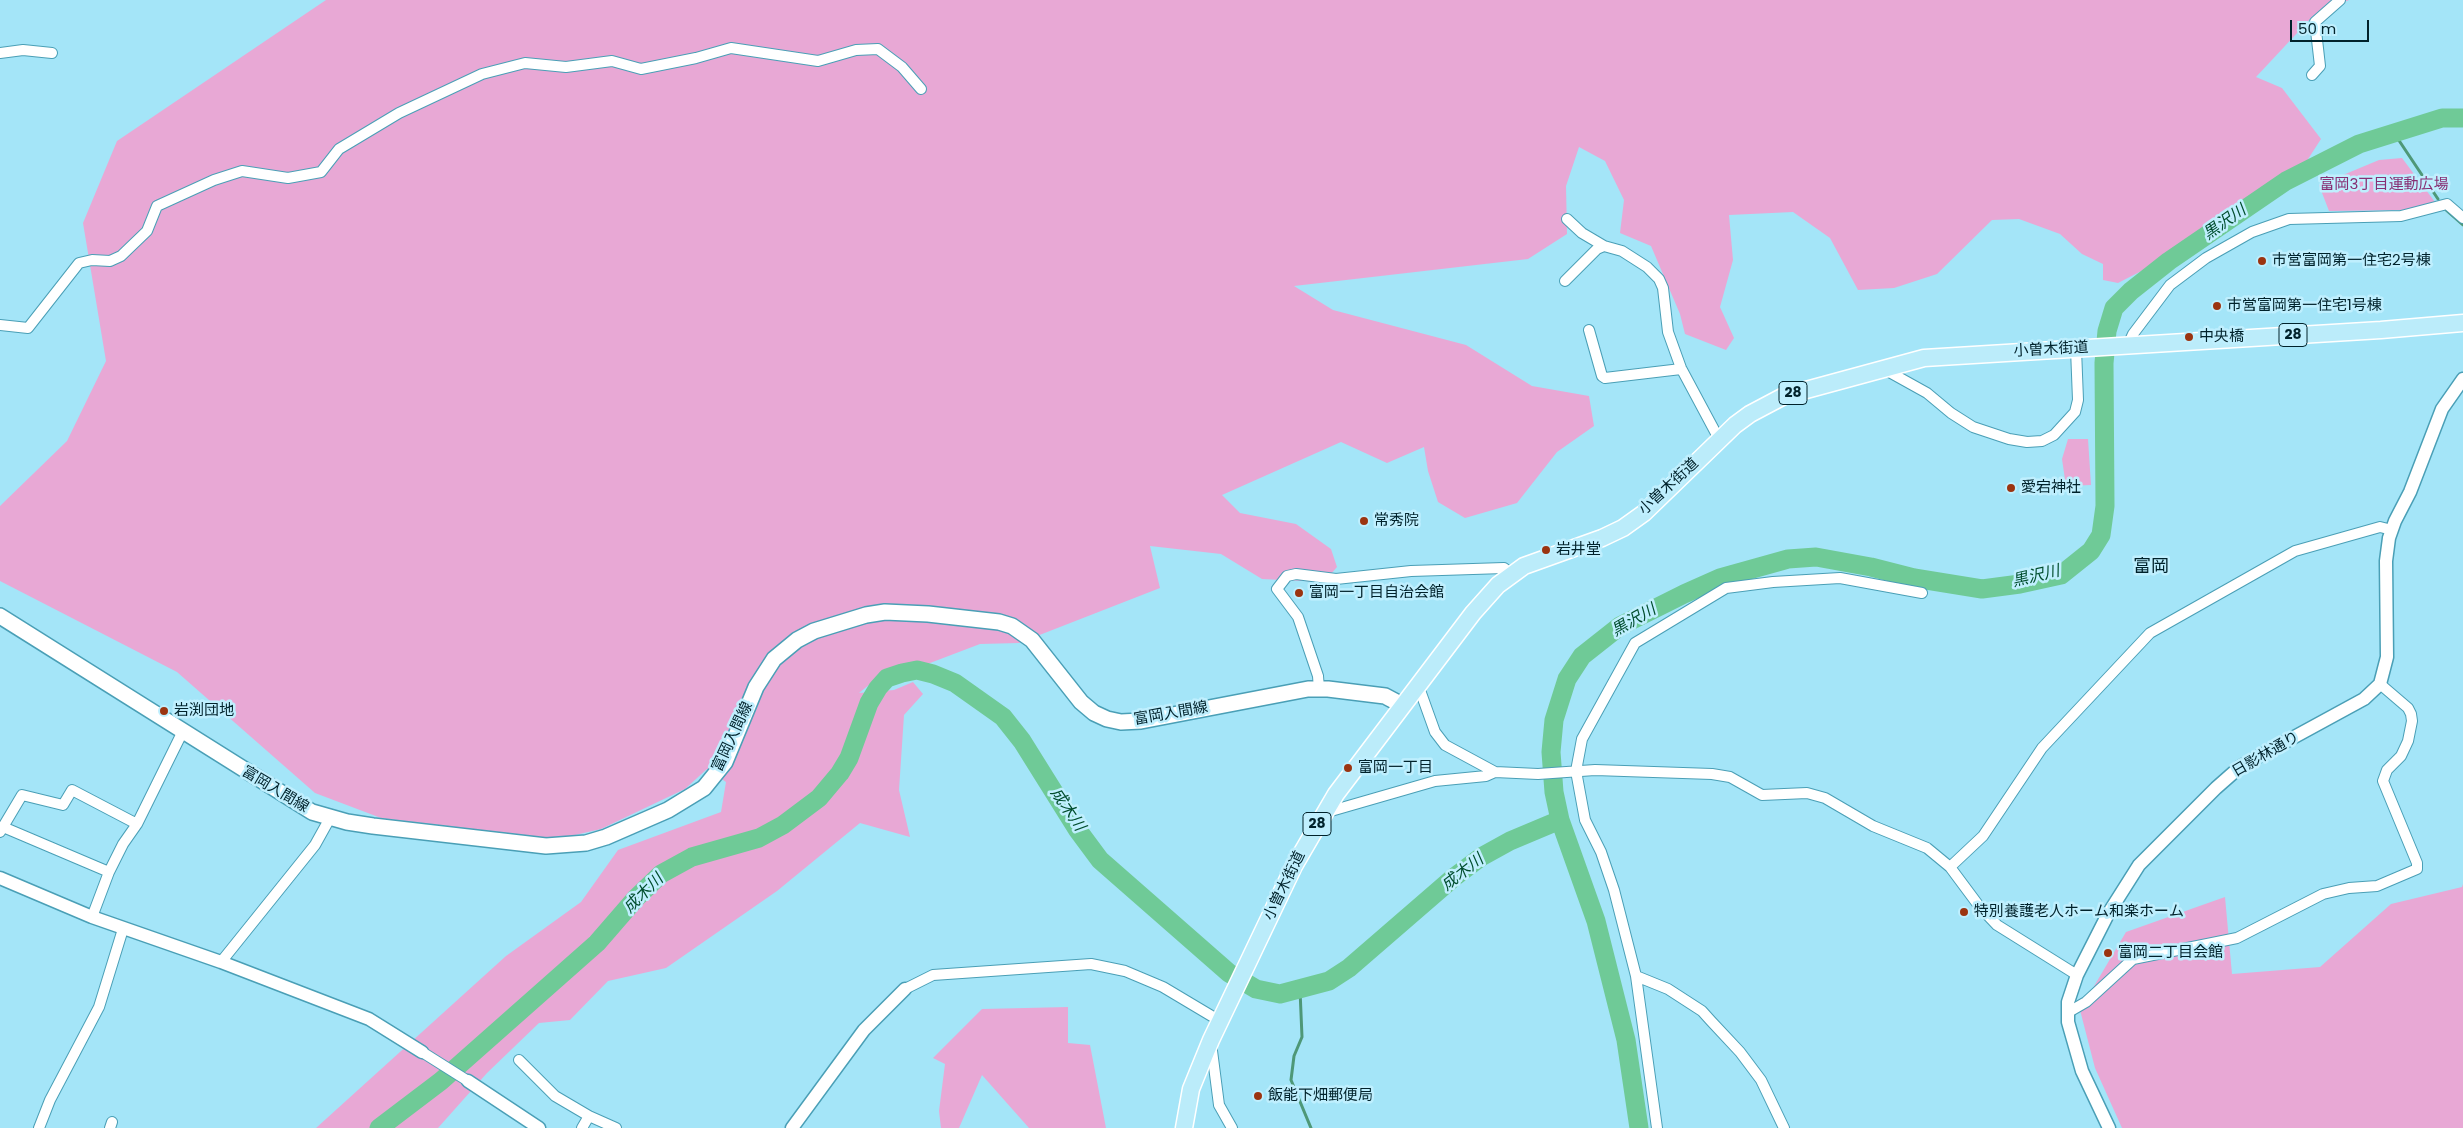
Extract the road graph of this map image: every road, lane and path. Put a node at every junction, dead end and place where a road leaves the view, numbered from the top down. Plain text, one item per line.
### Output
1 (2340, 0) edge
2 (0, 53) edge
3 (52, 53) dead end
4 (2312, 75) dead end
5 (921, 89) dead end
6 (2463, 218) edge
7 (1567, 219) dead end
8 (1604, 246) junction
9 (1565, 281) dead end
10 (2463, 323) edge
11 (0, 325) edge
12 (1589, 330) dead end
13 (2126, 345) junction
14 (2082, 348) junction
15 (1882, 368) junction
16 (1681, 369) junction
17 (2463, 379) edge
18 (1719, 439) junction
19 (2392, 530) junction
20 (1512, 574) junction
21 (1922, 593) dead end
22 (0, 616) edge
23 (2380, 684) junction
24 (1415, 688) junction
25 (1318, 689) junction
26 (1402, 705) junction
27 (183, 731) junction
28 (1576, 771) junction
29 (1495, 772) junction
30 (1324, 813) junction
31 (330, 818) junction
32 (137, 824) junction
33 (1, 829) edge
34 (1950, 867) junction
35 (109, 872) junction
36 (0, 878) edge
37 (92, 917) junction
38 (123, 928) junction
39 (221, 962) junction
40 (2077, 975) junction
41 (1636, 976) junction
42 (906, 989) joint
43 (2067, 1013) junction
44 (1222, 1017) junction
45 (1211, 1040) junction
46 (422, 1052) joint
47 (519, 1060) dead end
48 (468, 1081) joint
49 (589, 1116) junction
50 (39, 1128) edge
51 (539, 1128) edge
52 (582, 1128) edge
53 (616, 1128) edge
54 (792, 1128) edge
55 (1184, 1128) edge
56 (1232, 1128) edge
57 (1657, 1128) edge
58 (1784, 1128) edge
59 (2109, 1128) edge

1 - 4 street
2 - 3 street
5 - 11 street
6 - 13 street
7 - 8 street
8 - 9 street
8 - 16 street
10 - 13 main road, 小曽木街道 / 28
12 - 16 street
13 - 14 main road, 小曽木街道 / 28
14 - 15 main road, 小曽木街道 / 28
14 - 15 street
15 - 18 main road, 小曽木街道 / 28
16 - 18 street
17 - 19 street
18 - 20 main road, 小曽木街道 / 28
19 - 23 street
19 - 34 street
20 - 24 main road, 小曽木街道 / 28
20 - 25 street
21 - 28 street
22 - 27 main road, 富岡入間線
23 - 40 street, 日影林通り
23 - 43 street
24 - 26 main road, 小曽木街道 / 28
24 - 29 street
25 - 26 main road, 富岡入間線
25 - 31 main road, 富岡入間線
26 - 30 main road, 小曽木街道 / 28
27 - 31 main road, 富岡入間線
27 - 32 street
28 - 29 street
28 - 34 street
28 - 41 street
29 - 30 street
30 - 44 main road, 小曽木街道 / 28
31 - 39 street
32 - 33 street
32 - 35 street
33 - 35 street
34 - 40 street
35 - 37 street
36 - 37 street
37 - 38 street
38 - 39 street
38 - 50 street
39 - 46 street
40 - 43 street, 日影林通り
41 - 57 street
41 - 58 street
42 - 44 street
42 - 54 street
43 - 59 street, 日影林通り
44 - 45 main road, 小曽木街道 / 28
45 - 55 main road, 小曽木街道 / 28
45 - 56 street
46 - 48 street
47 - 49 street
48 - 51 street
49 - 52 street
49 - 53 street

